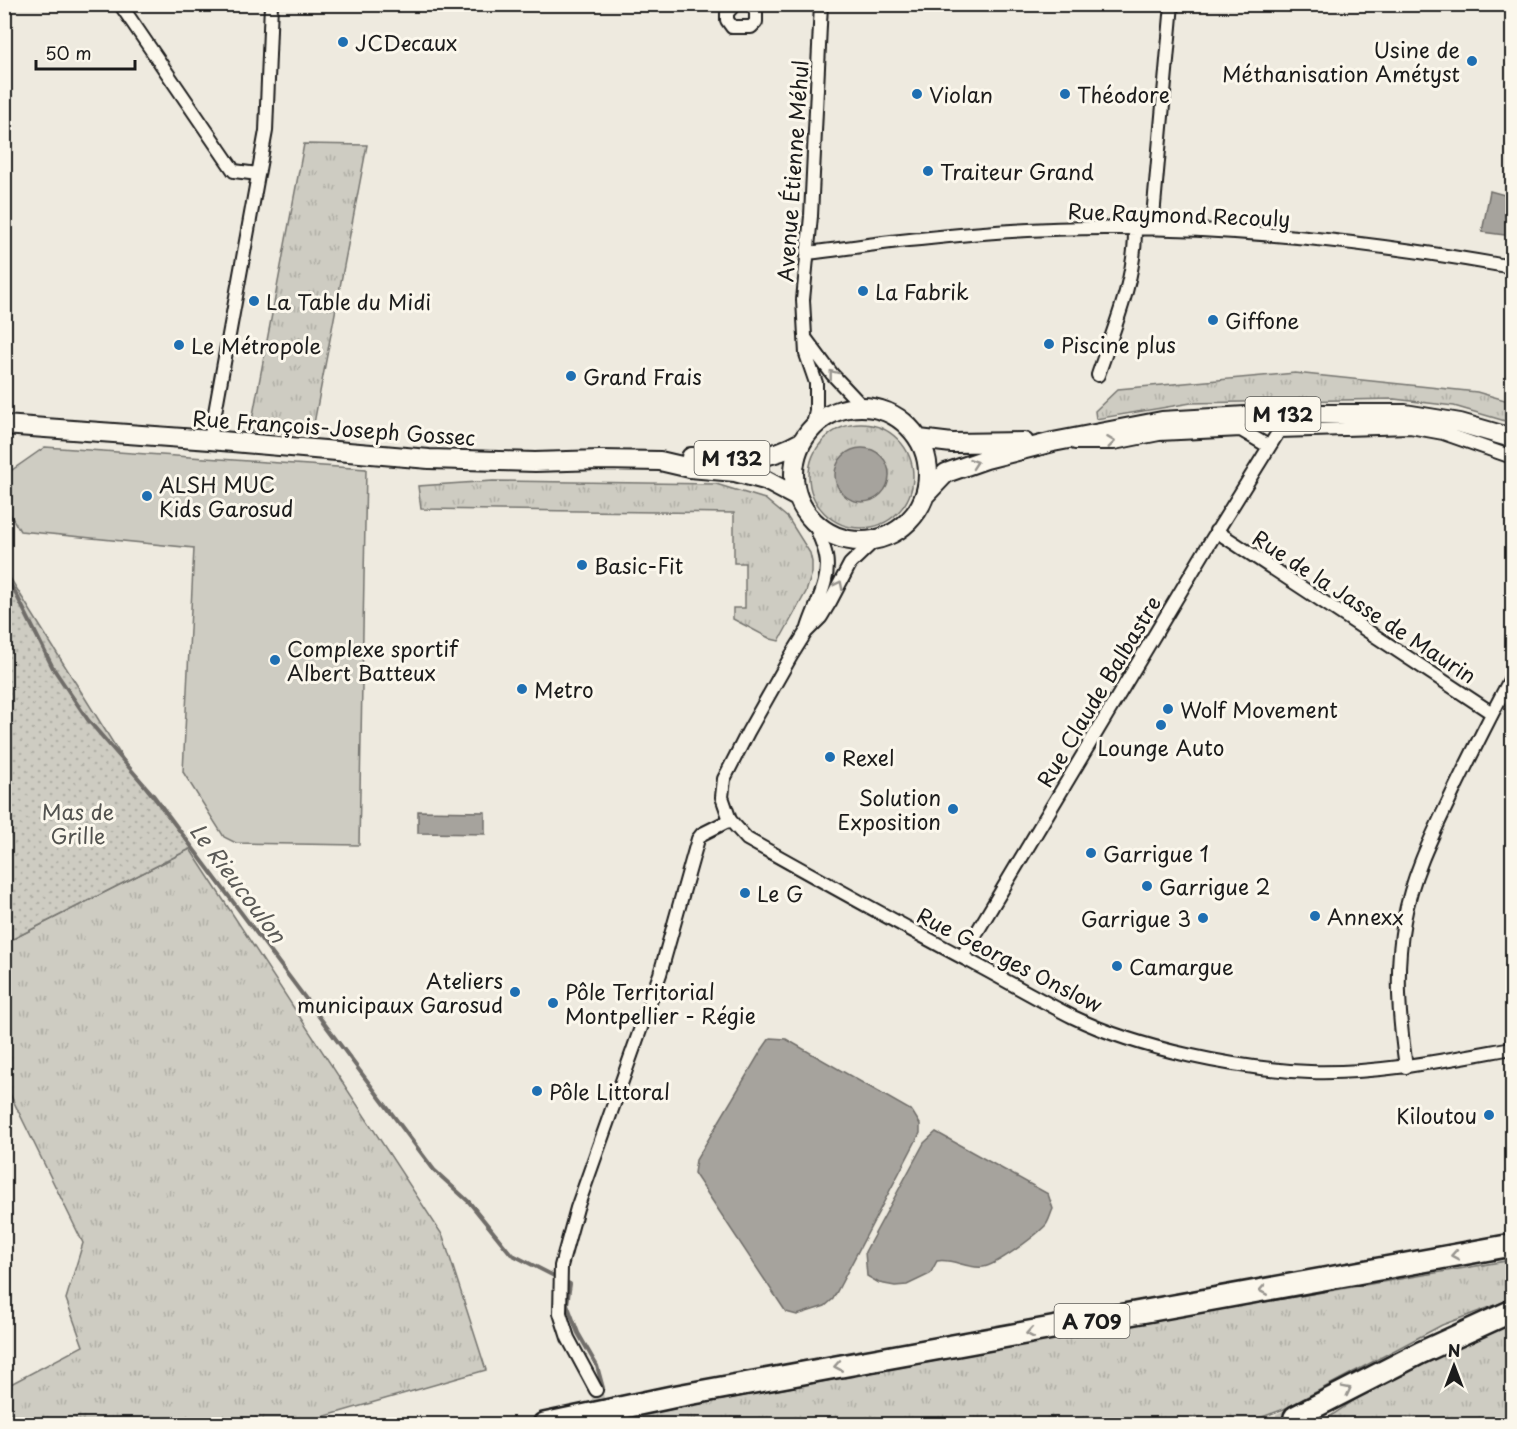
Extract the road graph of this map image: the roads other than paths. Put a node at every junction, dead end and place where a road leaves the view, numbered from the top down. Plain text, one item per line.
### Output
1 (120, 4) edge
2 (271, 4) edge
3 (735, 4) edge
4 (753, 4) edge
5 (821, 4) edge
6 (1172, 4) edge
7 (258, 174) junction
8 (1135, 228) junction
9 (1152, 228) junction
10 (807, 253) junction
11 (1512, 267) edge
12 (806, 339) junction
13 (1098, 375) dead end
14 (863, 407) junction
15 (5, 422) edge
16 (813, 425) junction
17 (1512, 438) edge
18 (919, 439) junction
19 (210, 440) junction
20 (801, 441) junction
21 (1053, 442) junction
22 (1268, 446) junction
23 (1512, 457) edge
24 (660, 461) junction
25 (926, 494) junction
26 (797, 497) junction
27 (815, 524) junction
28 (1216, 531) junction
29 (874, 541) junction
30 (807, 632) junction
31 (1512, 676) edge
32 (1492, 713) junction
33 (730, 820) junction
34 (962, 957) junction
35 (1512, 1048) edge
36 (1406, 1067) junction
37 (1512, 1245) edge
38 (1512, 1311) edge
39 (596, 1390) tunnel mouth
40 (1295, 1417) tunnel mouth
41 (544, 1425) edge

1 - 7 street
2 - 7 street
3 - 4 street
5 - 10 street, Avenue Étienne Méhul
6 - 9 street
7 - 19 street
8 - 9 street, Rue Raymond Recouly
8 - 10 street, Rue Raymond Recouly
8 - 13 street
9 - 11 street, Rue Raymond Recouly
10 - 12 street, Avenue Étienne Méhul
14 -> 12 street
12 - 16 street, Avenue Étienne Méhul
14 - 16 main road
14 - 18 main road
15 - 19 main road, Rue François-Joseph Gossec / M 132
16 - 20 main road
17 - 21 main road, M 132
18 - 21 main road, M 132
18 - 25 main road
19 - 24 main road, Rue François-Joseph Gossec / M 132
20 - 24 main road, Rue François-Joseph Gossec / M 132
20 - 26 main road
21 -> 22 street
25 -> 21 main road, M 132
22 - 23 street
22 - 28 street, Rue Claude Balbastre
24 - 26 main road, Rue François-Joseph Gossec / M 132
25 - 29 main road
26 - 27 main road
27 - 29 main road
27 - 30 street
28 - 32 street, Rue de la Jasse de Maurin
28 - 34 street, Rue Claude Balbastre
30 -> 29 street
30 - 33 street
31 - 32 street
32 - 36 street
33 - 34 street, Rue Georges Onslow
33 - 39 street
34 - 36 street, Rue Georges Onslow
35 - 36 street, Rue Georges Onslow
37 -> 41 highway, A 709
40 -> 38 highway

